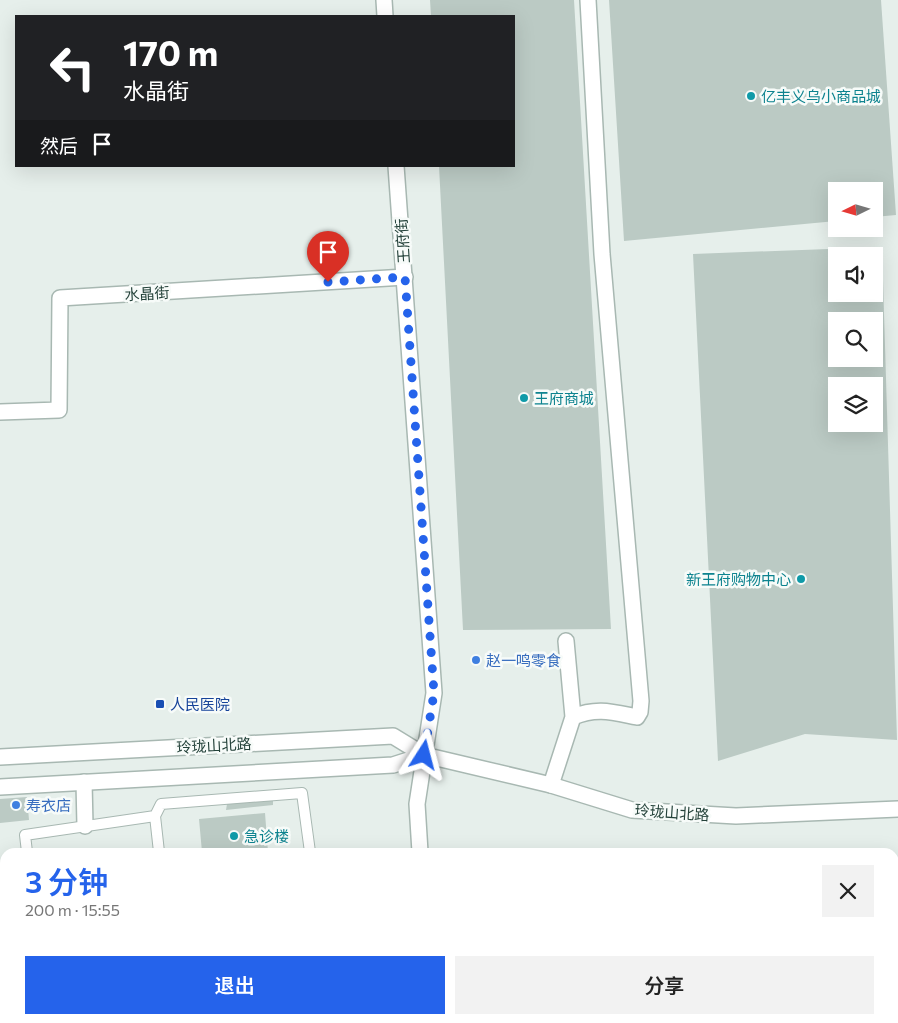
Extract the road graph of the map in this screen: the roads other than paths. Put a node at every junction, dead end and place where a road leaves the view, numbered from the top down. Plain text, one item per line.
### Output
1 (384, 0) edge
2 (588, 0) edge
3 (385, 15) edge
4 (396, 167) edge
5 (405, 277) junction
6 (0, 412) edge
7 (566, 642) dead end
8 (573, 717) junction
9 (424, 755) junction
10 (0, 757) edge
11 (84, 782) junction
12 (551, 785) junction
13 (0, 787) edge
14 (898, 809) edge
15 (155, 816) junction
16 (85, 826) junction
17 (27, 848) edge
18 (159, 848) edge
19 (309, 848) edge
20 (420, 848) edge

1 - 3 street
2 - 8 street
4 - 5 street, 王府街
5 - 6 street, 水晶街
5 - 9 street, 王府街
7 - 8 street
8 - 12 street
9 - 10 street, 玲珑山北路
9 - 11 street, 玲珑山北路
9 - 12 street, 玲珑山北路
9 - 20 street, 王府街
11 - 13 street, 玲珑山北路
11 - 16 street
12 - 14 street, 玲珑山北路
15 - 16 lane
15 - 18 lane
15 - 19 lane
16 - 17 lane

